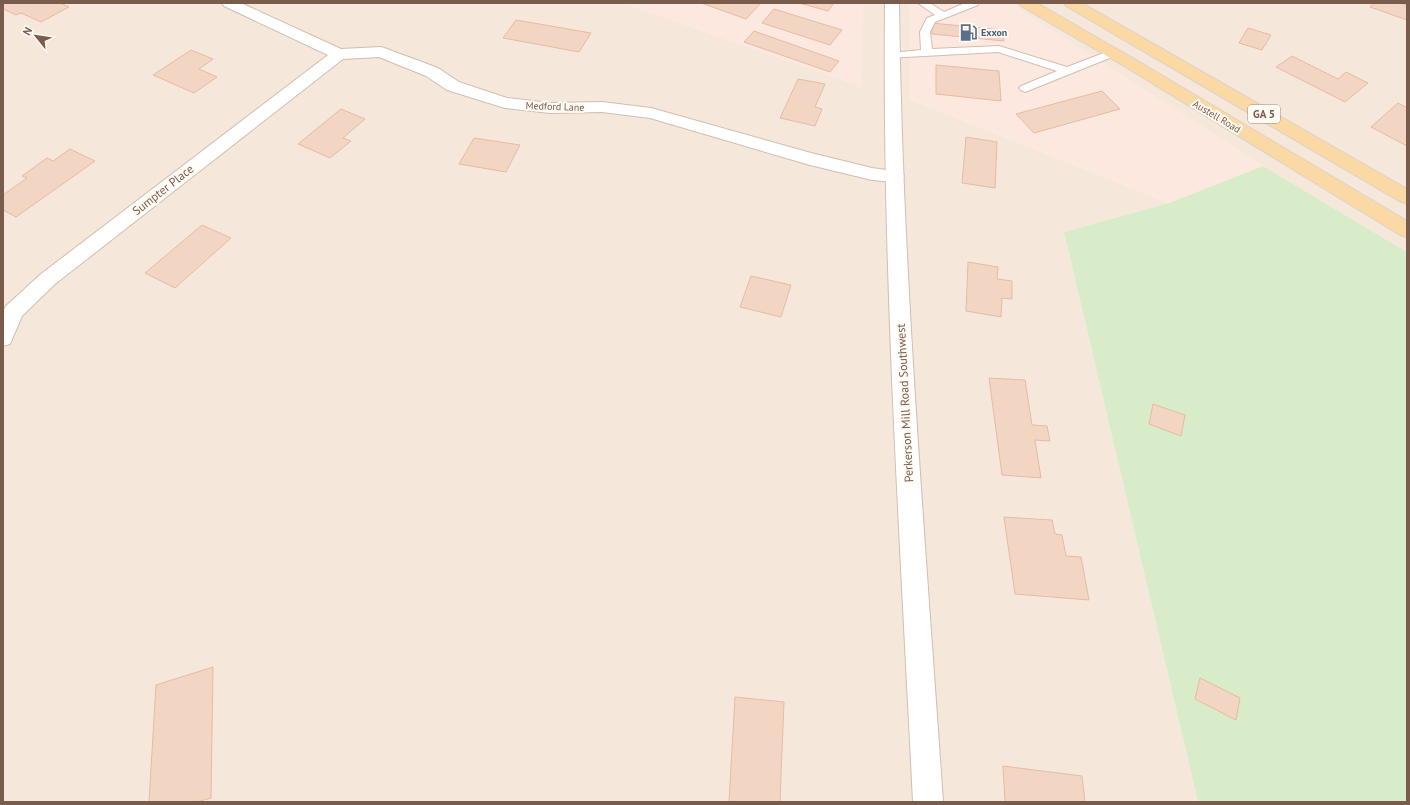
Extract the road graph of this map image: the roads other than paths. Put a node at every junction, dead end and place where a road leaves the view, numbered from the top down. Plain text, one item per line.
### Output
1 (229, 3) edge
2 (892, 3) edge
3 (923, 3) edge
4 (974, 3) edge
5 (1026, 3) edge
6 (1071, 3) edge
7 (943, 16) junction
8 (927, 53) junction
9 (1113, 53) junction
10 (339, 54) junction
11 (891, 56) junction
12 (1068, 71) junction
13 (1025, 88) dead end
14 (895, 176) junction
15 (1407, 196) edge
16 (1407, 230) edge
17 (3, 338) edge
18 (928, 802) edge

1 - 10 street, Medford Lane
2 - 11 street, Perkerson Mill Road Southwest
3 - 7 lane
4 - 7 lane
5 - 9 main road, Austell Road / GA 5
6 - 15 main road, GA 5
7 - 8 lane
8 - 11 lane
8 - 12 lane
9 - 12 lane
9 - 16 main road, Austell Road / GA 5
10 - 14 street, Medford Lane
10 - 17 street, Sumpter Place
11 - 14 street, Perkerson Mill Road Southwest
12 - 13 lane
14 - 18 street, Perkerson Mill Road Southwest

